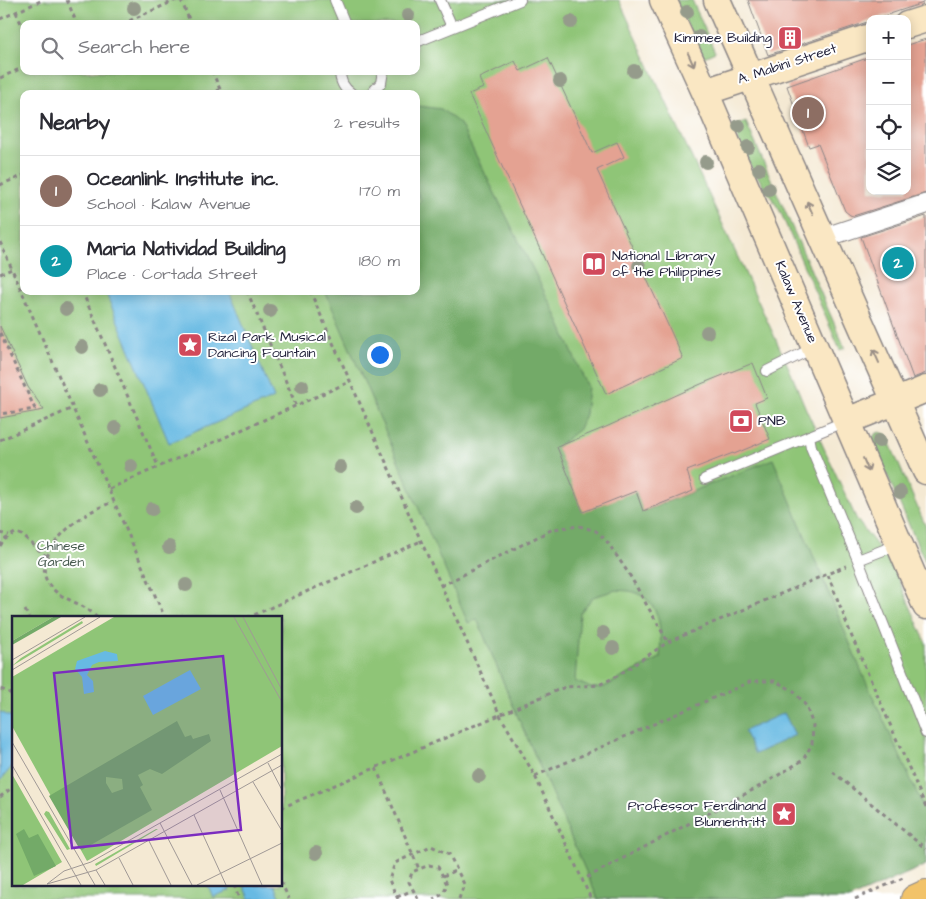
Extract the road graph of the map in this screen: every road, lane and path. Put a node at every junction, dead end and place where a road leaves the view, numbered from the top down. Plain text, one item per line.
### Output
1 (43, 0) edge
2 (67, 0) edge
3 (176, 0) edge
4 (181, 0) edge
5 (335, 0) edge
6 (440, 0) edge
7 (520, 0) edge
8 (663, 0) edge
9 (717, 0) edge
10 (16, 12) junction
11 (0, 19) edge
12 (926, 19) edge
13 (75, 20) edge
14 (131, 20) edge
15 (189, 20) edge
16 (343, 20) edge
17 (20, 21) edge
18 (911, 24) edge
19 (452, 27) junction
20 (866, 38) edge
21 (420, 40) edge
22 (20, 69) edge
23 (214, 75) edge
24 (340, 75) edge
25 (382, 75) edge
26 (750, 76) junction
27 (0, 78) edge
28 (220, 89) edge
29 (346, 90) edge
30 (375, 90) edge
31 (705, 92) junction
32 (20, 177) edge
33 (0, 185) edge
34 (926, 204) edge
35 (823, 238) junction
36 (0, 242) edge
37 (12, 269) junction
38 (0, 274) edge
39 (20, 287) edge
40 (23, 295) edge
41 (84, 295) edge
42 (249, 295) edge
43 (312, 295) edge
44 (0, 333) edge
45 (816, 347) junction
46 (767, 371) dead end
47 (350, 382) junction
48 (926, 389) edge
49 (896, 400) junction
50 (296, 405) junction
51 (73, 408) junction
52 (0, 414) edge
53 (847, 421) junction
54 (809, 436) junction
55 (0, 440) edge
56 (923, 455) edge
57 (158, 466) junction
58 (705, 479) dead end
59 (109, 488) junction
60 (114, 501) junction
61 (0, 533) edge
62 (10, 535) junction
63 (421, 541) junction
64 (900, 543) junction
65 (0, 546) edge
66 (47, 557) junction
67 (858, 560) junction
68 (828, 575) junction
69 (441, 586) junction
70 (926, 606) edge
71 (25, 610) dead end
72 (28, 616) edge
73 (95, 616) edge
74 (164, 616) edge
75 (252, 616) edge
76 (668, 642) junction
77 (500, 715) junction
78 (926, 733) edge
79 (376, 768) junction
80 (834, 772) dead end
81 (534, 776) junction
82 (12, 788) edge
83 (0, 797) edge
84 (926, 807) edge
85 (282, 808) edge
86 (926, 850) edge
87 (413, 854) junction
88 (420, 869) junction
89 (457, 870) junction
90 (443, 876) junction
91 (582, 880) junction
92 (282, 884) edge
93 (234, 886) edge
94 (413, 890) junction
95 (916, 890) edge
96 (397, 898) edge
97 (240, 899) edge
98 (289, 899) edge
99 (418, 899) edge
100 (433, 899) edge
101 (458, 899) edge
102 (591, 899) edge
103 (855, 899) edge

1 - 10 path
2 - 13 path
3 - 14 path
4 - 15 path
5 - 16 lane
6 - 19 lane
7 - 19 lane
8 -> 31 street, Kalaw Avenue
9 - 26 street
10 - 11 path
10 - 17 path
12 - 18 street
19 - 21 lane
20 - 26 street, A. Mabini Street
22 - 27 path
23 - 28 path
24 - 29 lane
25 - 30 lane
26 - 31 street, A. Mabini Street
35 -> 26 street
31 - 45 street, Kalaw Avenue
32 - 33 path
34 - 35 street
49 -> 35 street
36 - 37 path
37 - 38 path
37 - 39 path
40 - 51 path
41 - 57 path
42 - 50 path
43 - 47 path
44 - 52 path
45 - 46 lane
45 - 53 street, Kalaw Avenue
47 - 50 path
47 - 63 path
48 - 49 street
49 - 53 street
49 - 56 street
50 - 57 path
51 - 55 path
51 - 59 path
53 - 54 lane
53 -> 64 street, Kalaw Avenue
54 - 58 lane
54 - 67 lane
57 - 59 path
59 - 60 path
60 - 66 path
60 - 74 path
61 - 62 path
62 - 65 path
62 - 66 path
63 - 69 path
63 - 75 path
64 - 67 lane
64 - 70 street, Kalaw Avenue
66 - 73 path
67 - 68 path
67 - 78 lane
68 - 76 path
68 - 84 path
69 - 76 path
69 - 77 path
71 - 72 path
76 - 77 path
77 - 79 path
77 - 81 path
79 - 85 path
79 - 87 path
80 - 86 path
81 - 91 path
81 - 91 path
82 - 83 path
87 - 88 path
87 - 89 path
87 - 96 path
88 - 90 path
88 - 94 path
89 - 90 path
89 - 101 path
90 - 100 path
91 - 102 path
92 - 98 path
93 - 97 path
94 - 96 path
94 - 99 path
95 - 103 path

